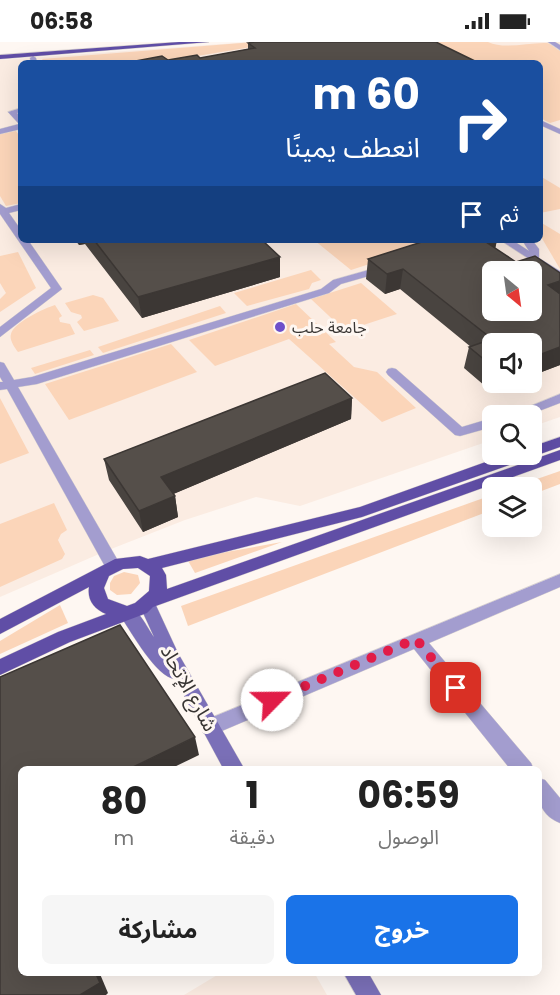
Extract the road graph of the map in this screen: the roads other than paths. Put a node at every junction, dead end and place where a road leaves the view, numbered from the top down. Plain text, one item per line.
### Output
1 (141, 42) edge
2 (206, 42) edge
3 (551, 42) edge
4 (560, 48) edge
5 (0, 55) edge
6 (18, 111) edge
7 (18, 120) edge
8 (543, 123) edge
9 (18, 125) edge
10 (557, 129) edge
11 (0, 132) edge
12 (18, 207) edge
13 (2, 209) edge
14 (11, 222) junction
15 (0, 225) edge
16 (18, 233) edge
17 (25, 243) edge
18 (510, 243) edge
19 (529, 243) edge
20 (534, 259) junction
21 (398, 262) edge
22 (560, 276) edge
23 (0, 333) edge
24 (0, 366) edge
25 (392, 372) dead end
26 (5, 385) edge
27 (560, 398) edge
28 (541, 405) edge
29 (482, 425) edge
30 (560, 442) edge
31 (542, 448) edge
32 (560, 455) edge
33 (493, 465) edge
34 (147, 565) junction
35 (108, 569) junction
36 (560, 580) edge
37 (148, 603) junction
38 (125, 612) junction
39 (0, 627) edge
40 (416, 639) junction
41 (0, 667) edge
42 (188, 687) junction
43 (210, 727) junction
44 (233, 766) edge
45 (521, 766) edge
46 (542, 792) edge
47 (560, 813) edge
48 (358, 976) edge
49 (369, 995) edge

1 - 5 main road
2 - 5 main road
3 - 4 street
6 - 7 street
8 - 10 street
9 - 11 street
12 - 13 street
13 - 14 street
14 - 15 street
14 - 16 street
17 - 23 street
18 - 20 street
19 - 20 street
20 - 22 street
21 - 26 street
24 - 26 street
25 - 29 street
26 - 35 street
27 - 28 street
30 - 31 main road
32 - 37 main road
33 - 34 main road
34 - 35 main road
34 - 37 main road
35 - 38 main road
35 - 39 main road
36 - 40 street
37 - 38 main road
37 - 42 street, شارع الإتحاد
38 - 41 main road
38 - 42 street
40 - 43 street
40 - 45 street
42 - 43 street, شارع الإتحاد
43 - 44 street, شارع الإتحاد
46 - 47 street
48 - 49 street

